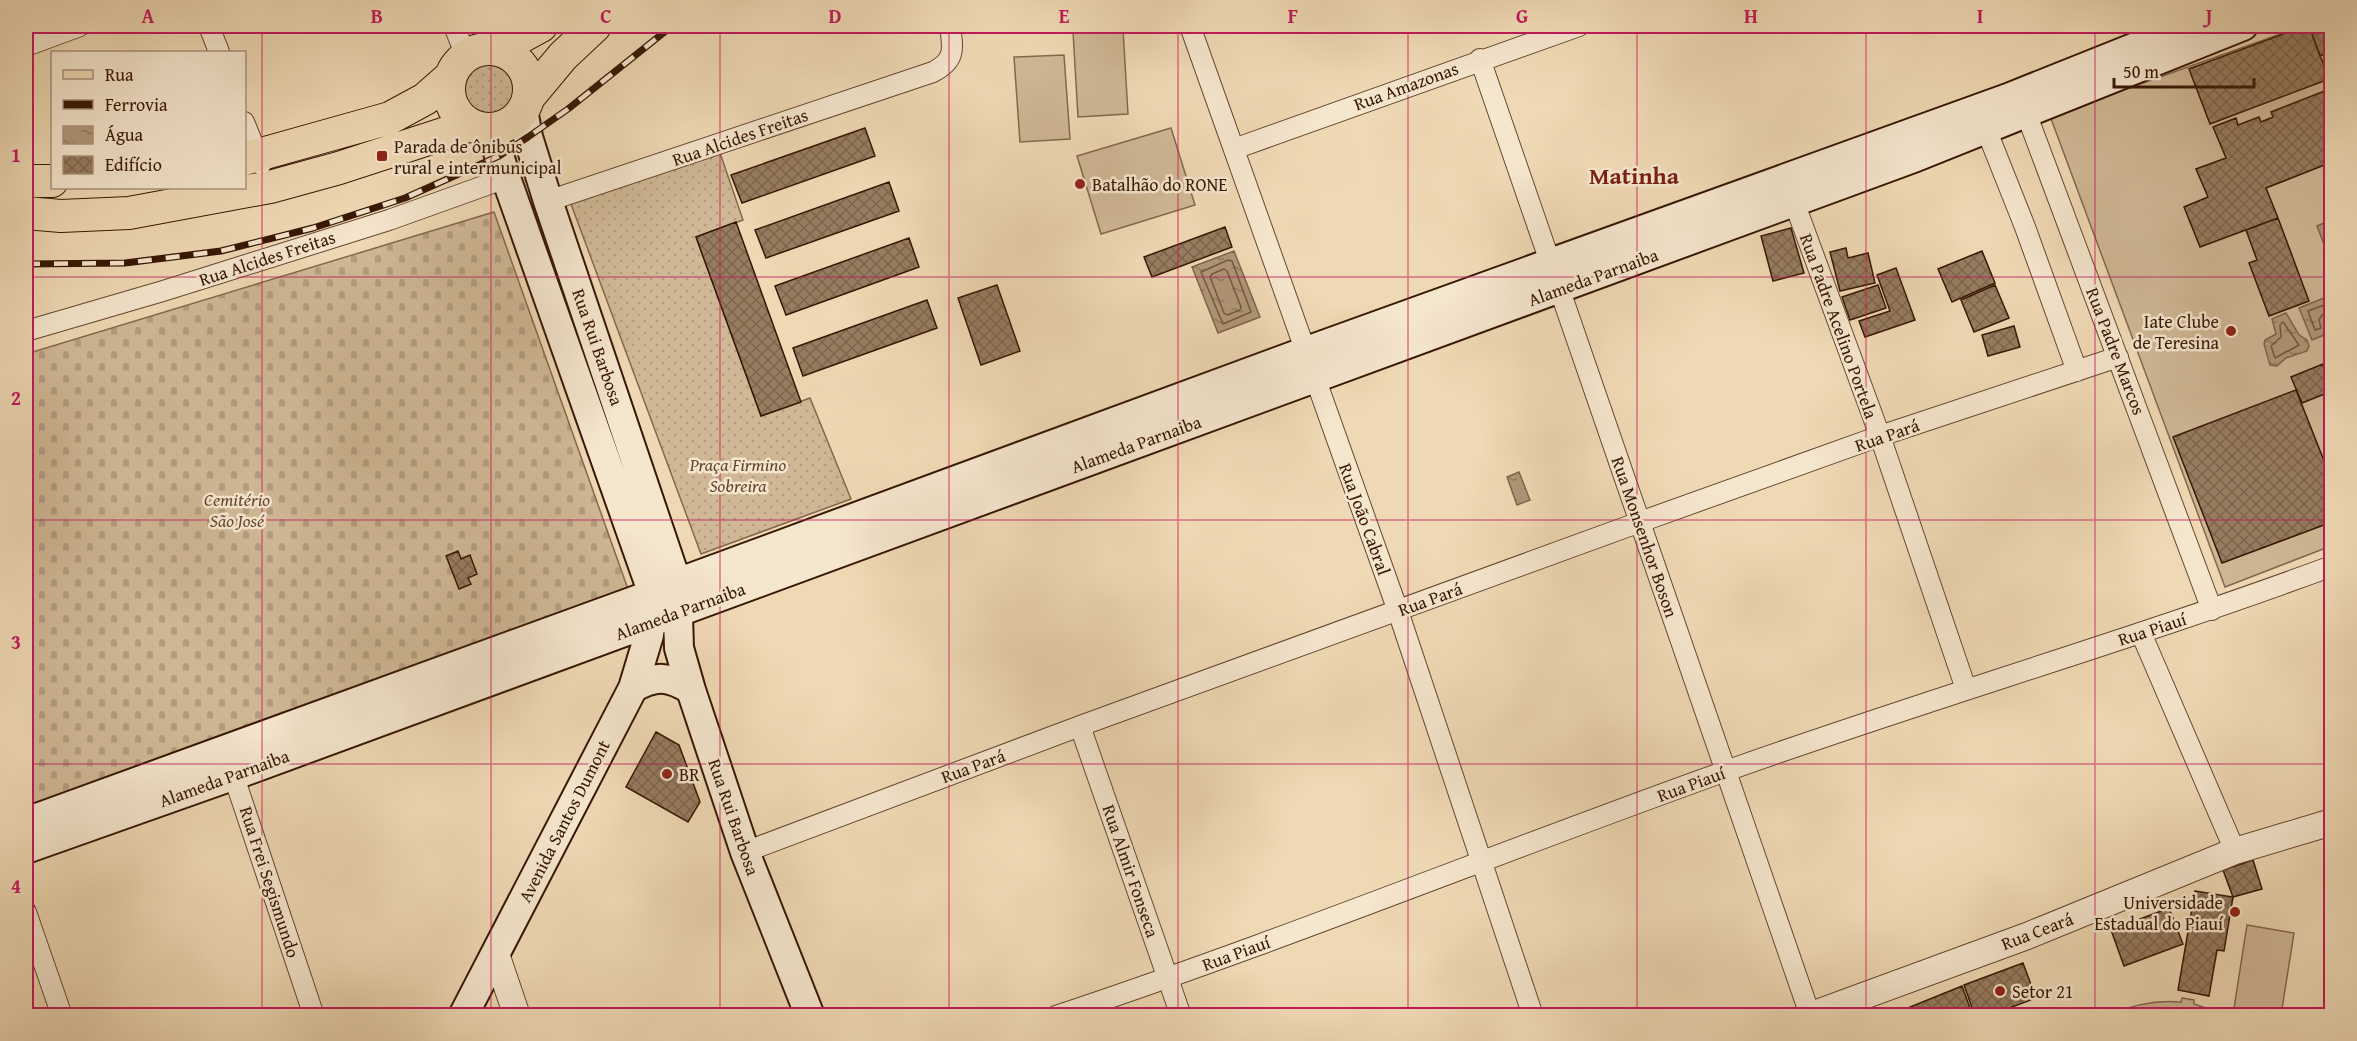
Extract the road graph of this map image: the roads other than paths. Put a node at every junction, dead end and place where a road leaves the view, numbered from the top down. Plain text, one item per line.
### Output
1 (80, 26) edge
2 (209, 26) edge
3 (454, 26) edge
4 (541, 26) edge
5 (596, 26) edge
6 (950, 26) edge
7 (1190, 26) edge
8 (1579, 26) edge
9 (2188, 26) edge
10 (2242, 26) edge
11 (26, 46) edge
12 (497, 50) junction
13 (219, 51) edge
14 (1480, 59) junction
15 (458, 67) junction
16 (2022, 103) junction
17 (526, 104) junction
18 (481, 127) junction
19 (1986, 129) junction
20 (246, 132) edge
21 (1234, 149) junction
22 (251, 158) edge
23 (506, 178) junction
24 (26, 181) edge
25 (51, 181) edge
26 (270, 187) junction
27 (548, 201) junction
28 (1794, 202) junction
29 (26, 213) edge
30 (1555, 277) junction
31 (26, 331) edge
32 (595, 338) junction
33 (567, 349) junction
34 (1304, 352) junction
35 (2118, 357) junction
36 (2077, 371) junction
37 (1314, 380) junction
38 (1880, 436) junction
39 (1008, 476) junction
40 (1640, 522) junction
41 (2331, 566) edge
42 (664, 603) junction
43 (2212, 610) junction
44 (1398, 611) junction
45 (2142, 633) junction
46 (633, 688) junction
47 (1966, 689) junction
48 (691, 690) junction
49 (1080, 726) junction
50 (229, 762) junction
51 (1726, 771) junction
52 (26, 822) edge
53 (2331, 822) edge
54 (26, 849) edge
55 (2235, 850) junction
56 (745, 852) junction
57 (1481, 862) junction
58 (26, 912) edge
59 (496, 954) junction
60 (1169, 978) junction
61 (1810, 1015) edge
62 (62, 1016) edge
63 (314, 1016) edge
64 (463, 1016) edge
65 (518, 1016) edge
66 (810, 1016) edge
67 (1056, 1016) edge
68 (1181, 1016) edge
69 (1533, 1016) edge

1 - 11 street
2 - 13 street
3 - 15 street
4 - 12 main road
5 - 17 main road
6 - 27 street, Rua Alcides Freitas
7 - 21 street, Rua João Cabral
8 - 14 street, Rua Amazonas
9 - 16 main road, Alameda Parnaiba
10 - 16 main road, Alameda Parnaiba
12 - 15 main road
12 - 17 main road
14 - 21 street, Rua Amazonas
14 - 30 street, Rua Monsenhor Boson
15 - 18 main road
15 - 22 main road
16 - 19 main road, Alameda Parnaiba
16 - 30 main road, Alameda Parnaiba
16 - 35 street, Rua Padre Marcos
17 - 18 main road
17 - 27 main road, Rua Rui Barbosa
18 - 23 main road, Rua Rui Barbosa
18 - 26 main road
19 - 28 main road, Alameda Parnaiba
19 - 36 street
20 - 22 street
21 - 34 street, Rua João Cabral
22 - 26 street
23 - 31 street, Rua Alcides Freitas
23 - 33 main road, Rua Rui Barbosa
24 - 25 main road
26 - 29 main road
27 - 32 main road, Rua Rui Barbosa
28 - 30 main road, Alameda Parnaiba
28 - 38 street, Rua Padre Acelino Portela
30 - 34 main road, Alameda Parnaiba
30 - 37 main road, Alameda Parnaiba
30 - 40 street, Rua Monsenhor Boson
32 - 33 main road
32 - 42 main road, Rua Rui Barbosa
33 - 42 main road, Rua Rui Barbosa
34 - 37 street, Rua João Cabral
34 - 39 main road, Alameda Parnaiba
35 - 36 street, Rua Pará
35 - 43 street, Rua Padre Marcos
36 - 38 street, Rua Pará
37 - 39 main road, Alameda Parnaiba
37 - 44 street, Rua João Cabral
38 - 40 street, Rua Pará
38 - 47 street, Rua Padre Acelino Portela
39 - 42 main road, Alameda Parnaiba
40 - 44 street, Rua Pará
40 - 51 street, Rua Monsenhor Boson
41 - 43 street, Rua Piauí
42 - 46 main road, Avenida Santos Dumont
42 - 48 main road, Rua Rui Barbosa
42 - 50 main road, Alameda Parnaiba
43 - 45 street, Rua Piauí
44 - 49 street, Rua Pará
44 - 57 street, Rua João Cabral
45 - 47 street, Rua Piauí
45 - 55 street
46 - 48 main road
46 - 59 main road, Avenida Santos Dumont
47 - 51 street, Rua Piauí
48 - 56 main road, Rua Rui Barbosa
49 - 56 street, Rua Pará
49 - 60 street, Rua Almir Fonseca
50 - 52 main road, Alameda Parnaiba
50 - 54 main road, Alameda Parnaiba
50 - 63 street, Rua Frei Segismundo
51 - 57 street, Rua Piauí
51 - 61 street, Rua Monsenhor Boson
53 - 55 street, Rua Ceará
55 - 61 street, Rua Ceará
56 - 66 main road, Rua Rui Barbosa
57 - 60 street, Rua Piauí
57 - 69 street, Rua João Cabral
58 - 62 street
59 - 64 main road, Avenida Santos Dumont
59 - 65 street
60 - 67 street, Rua Piauí
60 - 68 street, Rua Almir Fonseca

